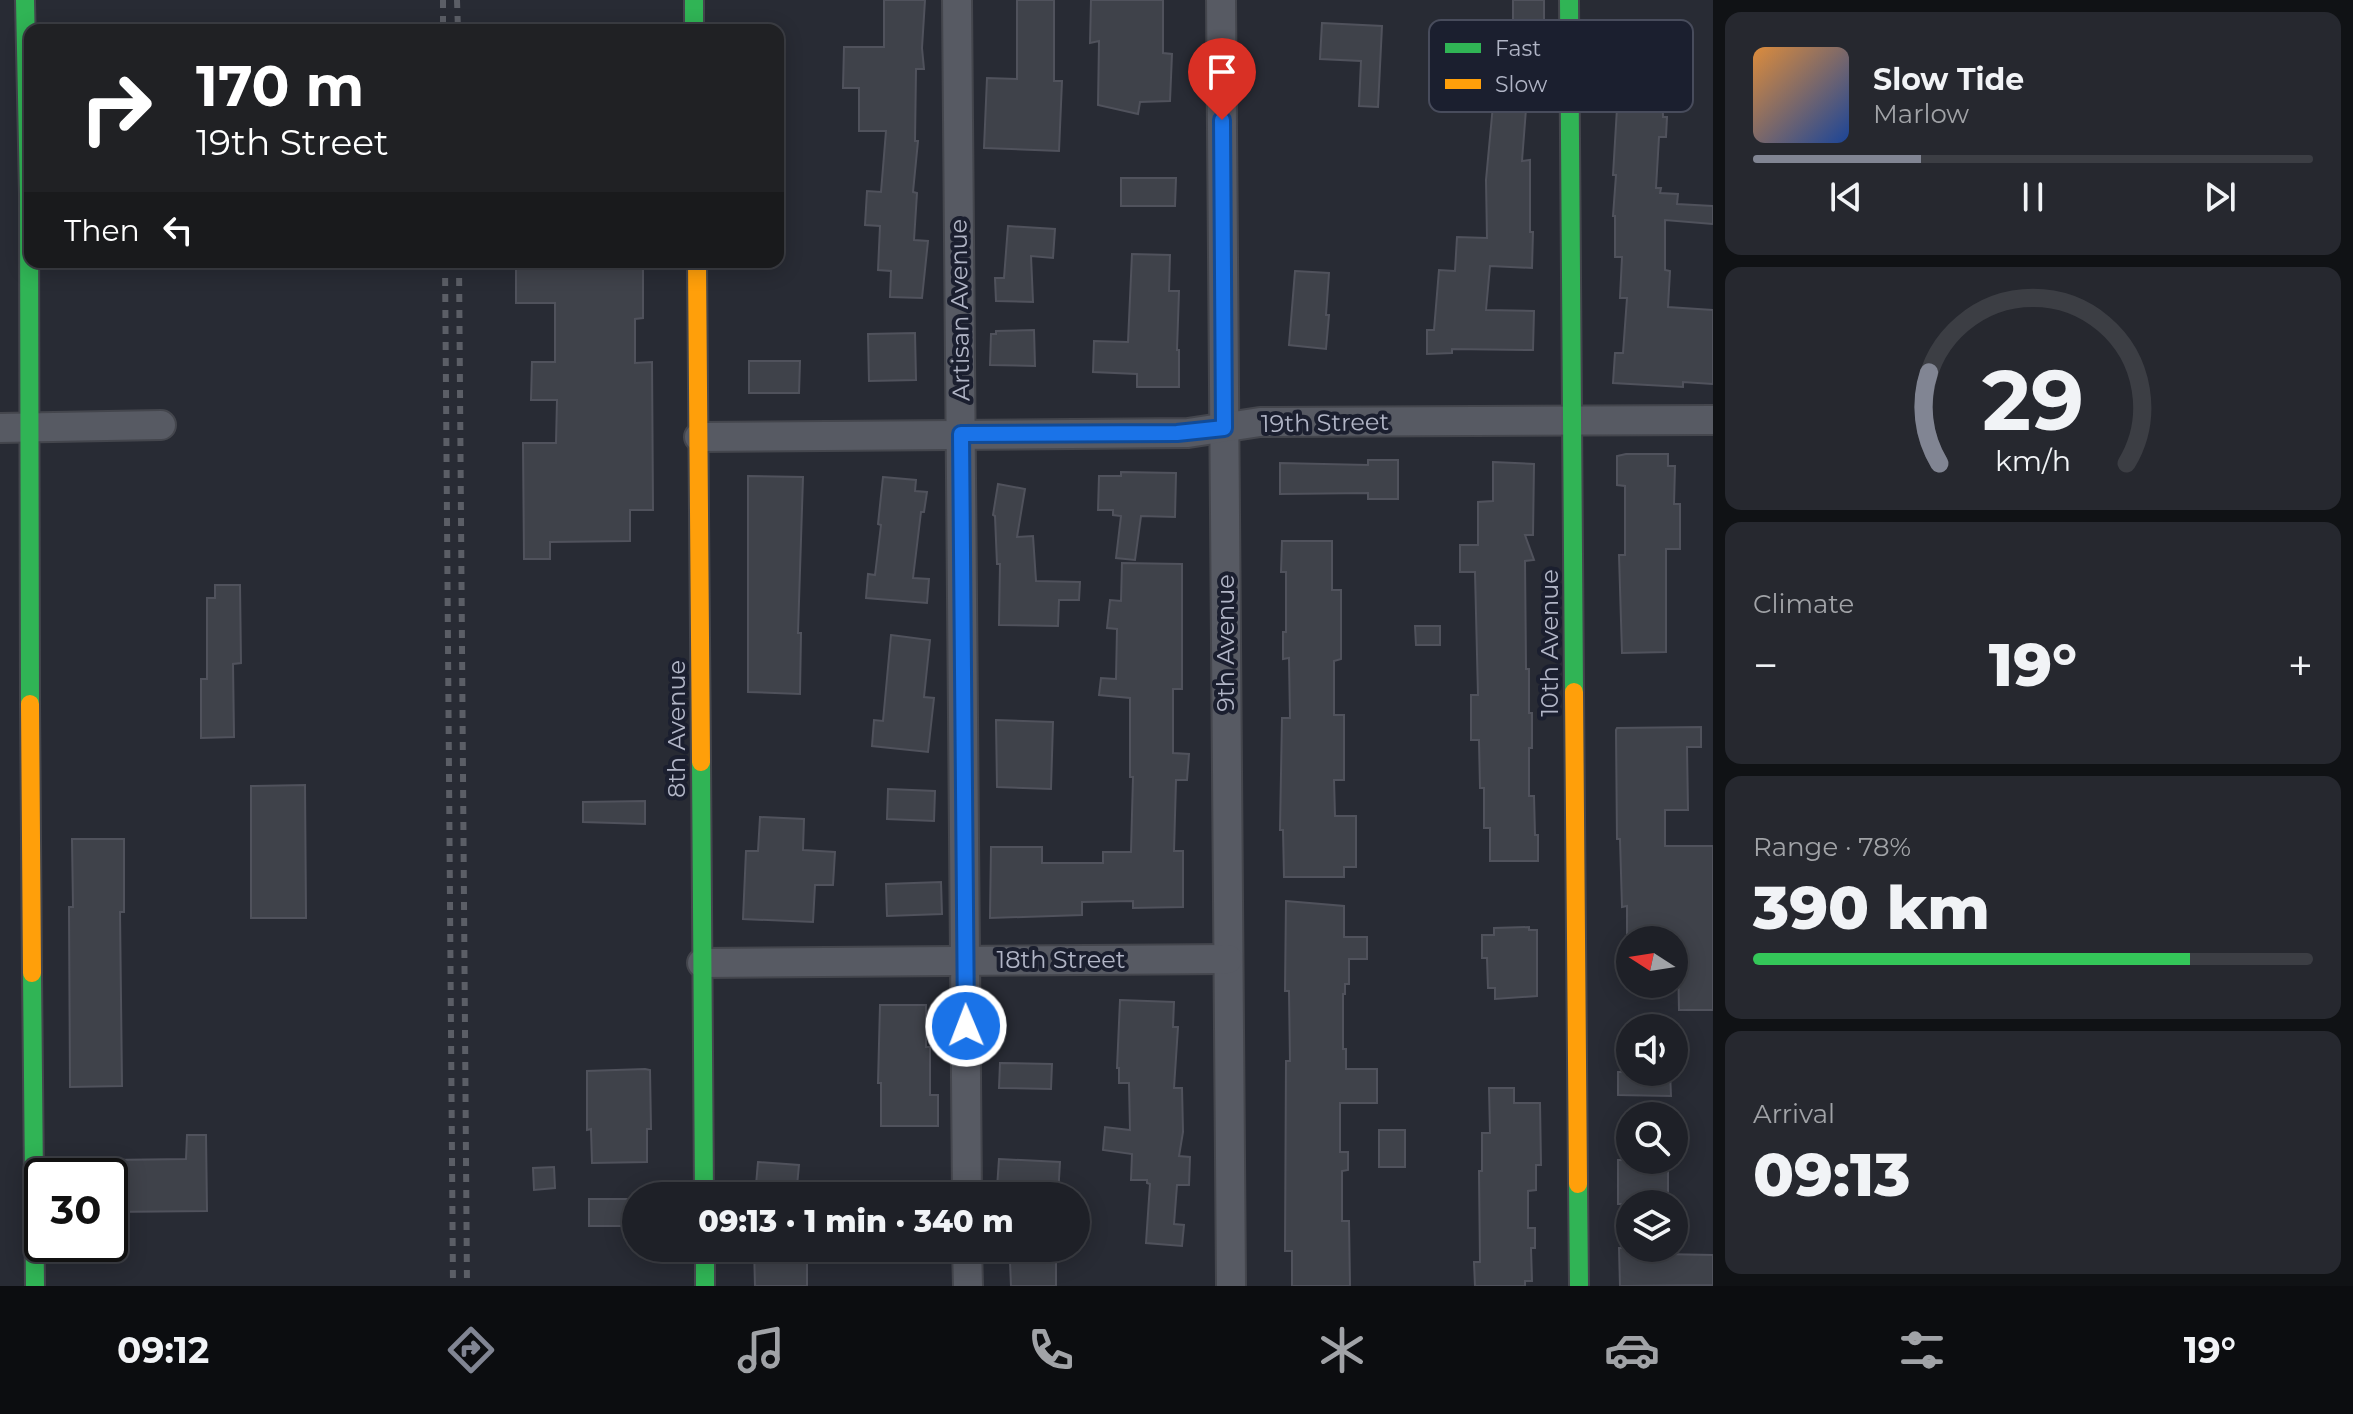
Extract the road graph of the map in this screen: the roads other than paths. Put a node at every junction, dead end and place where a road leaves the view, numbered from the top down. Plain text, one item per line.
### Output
1 (25, 0) edge
2 (694, 0) edge
3 (957, 0) edge
4 (1221, 0) edge
5 (1569, 0) edge
6 (1569, 20) edge
7 (25, 24) edge
8 (694, 24) edge
9 (1570, 112) edge
10 (29, 268) edge
11 (697, 268) edge
12 (1713, 420) edge
13 (1572, 422) junction
14 (161, 425) dead end
15 (28, 427) junction
16 (0, 428) edge
17 (1224, 428) junction
18 (961, 434) junction
19 (699, 437) junction
20 (1228, 959) junction
21 (965, 961) junction
22 (702, 963) junction
23 (704, 1182) edge
24 (967, 1182) edge
25 (705, 1262) edge
26 (967, 1262) edge
27 (35, 1286) edge
28 (705, 1286) edge
29 (968, 1286) edge
30 (1231, 1286) edge
31 (1579, 1286) edge

1 - 7 street
2 - 8 street
3 - 18 street, Artisan Avenue
4 - 17 street, 9th Avenue
5 - 6 street, 10th Avenue
9 - 13 street, 10th Avenue
10 - 15 street
11 - 19 street, 8th Avenue
12 - 13 street, 19th Street
13 - 17 street, 19th Street
13 - 31 street, 10th Avenue
14 - 15 street
15 - 16 street
15 - 27 street
17 - 18 street, 19th Street
17 - 20 street, 9th Avenue
18 - 19 street, 19th Street
18 - 21 street, Artisan Avenue
19 - 22 street, 8th Avenue
20 - 21 street, 18th Street
20 - 30 street, 9th Avenue
21 - 22 street, 18th Street
21 - 24 street, Artisan Avenue
22 - 23 street, 8th Avenue
25 - 28 street
26 - 29 street

